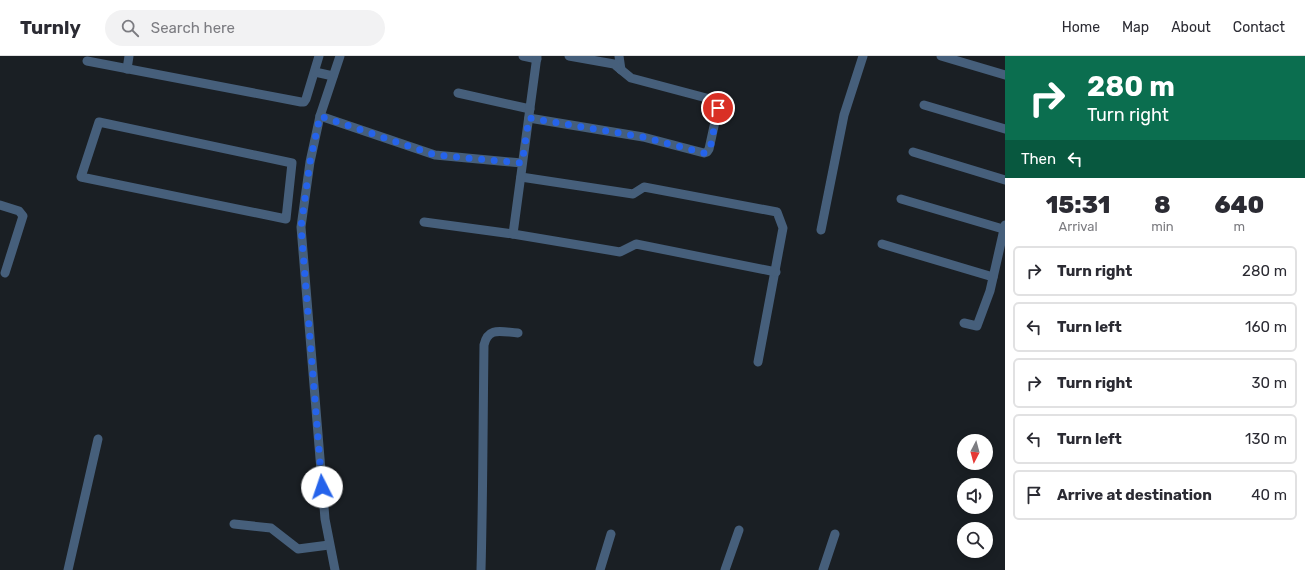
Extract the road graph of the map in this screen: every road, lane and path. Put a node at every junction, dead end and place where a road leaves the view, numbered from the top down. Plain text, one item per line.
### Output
1 (129, 56) edge
2 (319, 56) edge
3 (340, 56) edge
4 (523, 56) edge
5 (570, 56) edge
6 (619, 56) edge
7 (863, 56) edge
8 (941, 56) edge
9 (537, 58) edge
10 (87, 61) dead end
11 (127, 68) junction
12 (620, 70) junction
13 (314, 72) junction
14 (1005, 75) edge
15 (333, 76) junction
16 (458, 93) dead end
17 (924, 105) dead end
18 (530, 113) junction
19 (320, 116) junction
20 (1005, 129) edge
21 (912, 152) dead end
22 (522, 163) junction
23 (521, 177) junction
24 (1005, 180) edge
25 (289, 190) junction
26 (305, 192) junction
27 (901, 199) dead end
28 (0, 206) edge
29 (424, 222) dead end
30 (1004, 227) edge
31 (822, 230) dead end
32 (512, 234) junction
33 (1003, 242) edge
34 (882, 244) dead end
35 (776, 272) junction
36 (5, 273) dead end
37 (993, 277) junction
38 (964, 323) dead end
39 (518, 333) dead end
40 (758, 362) dead end
41 (98, 439) dead end
42 (234, 524) dead end
43 (739, 530) dead end
44 (611, 534) dead end
45 (834, 534) dead end
46 (329, 545) junction
47 (68, 570) edge
48 (335, 570) edge
49 (481, 570) edge
50 (600, 570) edge
51 (725, 570) edge
52 (823, 570) edge

1 - 11 street
2 - 13 street
3 - 15 street
4 - 9 street
5 - 12 street
6 - 12 street
7 - 31 street
8 - 14 street
9 - 18 street
10 - 11 street
11 - 13 street
12 - 18 street
13 - 15 street
15 - 19 street
16 - 18 street
17 - 20 street
18 - 22 street
19 - 22 street
19 - 26 street
21 - 24 street
22 - 23 street
23 - 32 street
23 - 35 street
25 - 25 street
25 - 26 street
26 - 46 street
27 - 30 street
28 - 36 street
29 - 32 street
30 - 33 street
32 - 35 street
33 - 37 street
34 - 37 street
35 - 40 street
37 - 38 street
39 - 49 street
41 - 47 street
42 - 46 street
43 - 51 street
44 - 50 street
45 - 52 street
46 - 48 street

